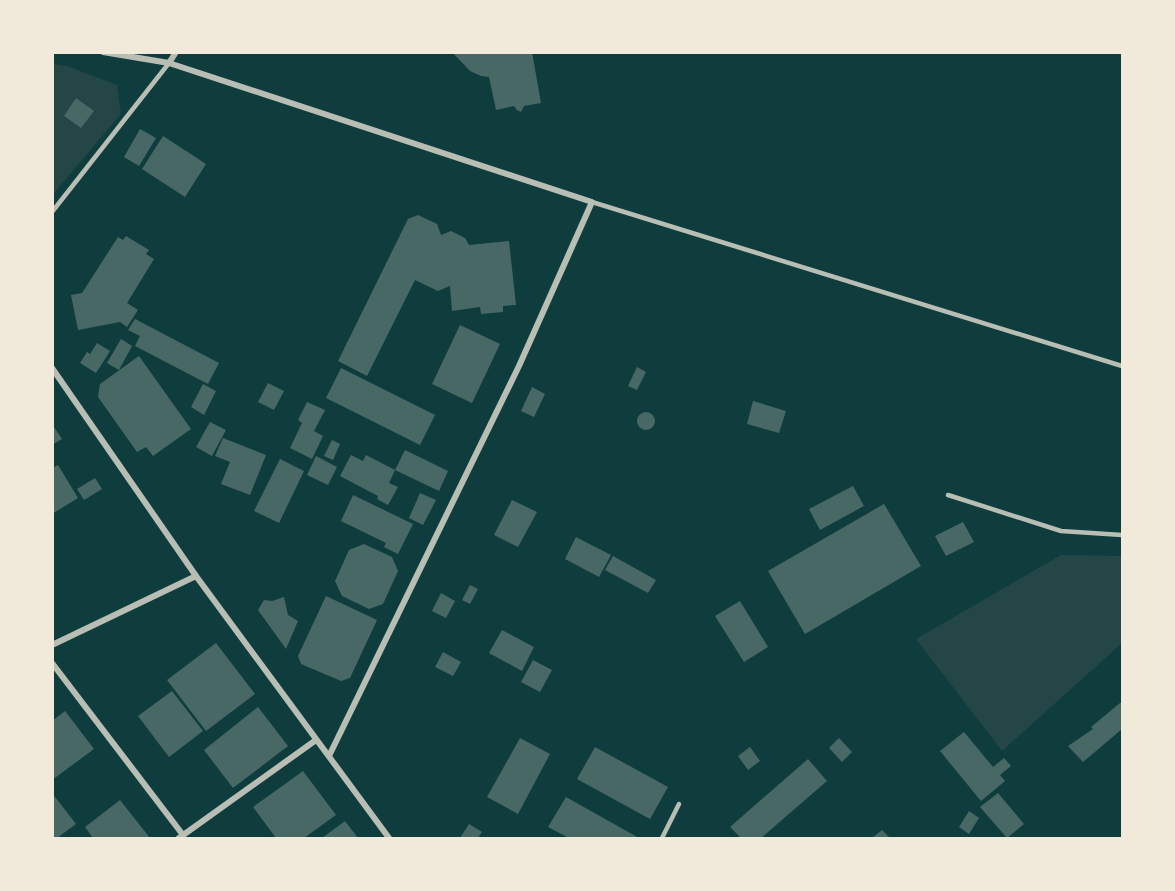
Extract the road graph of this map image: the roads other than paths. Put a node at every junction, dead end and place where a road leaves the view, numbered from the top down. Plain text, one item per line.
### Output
1 (103, 52) edge
2 (176, 52) edge
3 (170, 63) junction
4 (592, 202) junction
5 (52, 212) edge
6 (1122, 366) edge
7 (52, 368) edge
8 (948, 495) dead end
9 (1122, 535) edge
10 (196, 576) junction
11 (52, 645) edge
12 (52, 663) edge
13 (316, 740) junction
14 (329, 756) junction
15 (680, 804) dead end
16 (181, 837) edge
17 (389, 838) edge
18 (662, 838) edge

1 - 3 street
2 - 3 street
3 - 4 street
3 - 5 lane
4 - 6 lane
4 - 14 street
7 - 10 street
8 - 9 lane
10 - 11 street
10 - 13 street
12 - 16 street
13 - 14 street
13 - 16 street
14 - 17 street
15 - 18 lane

